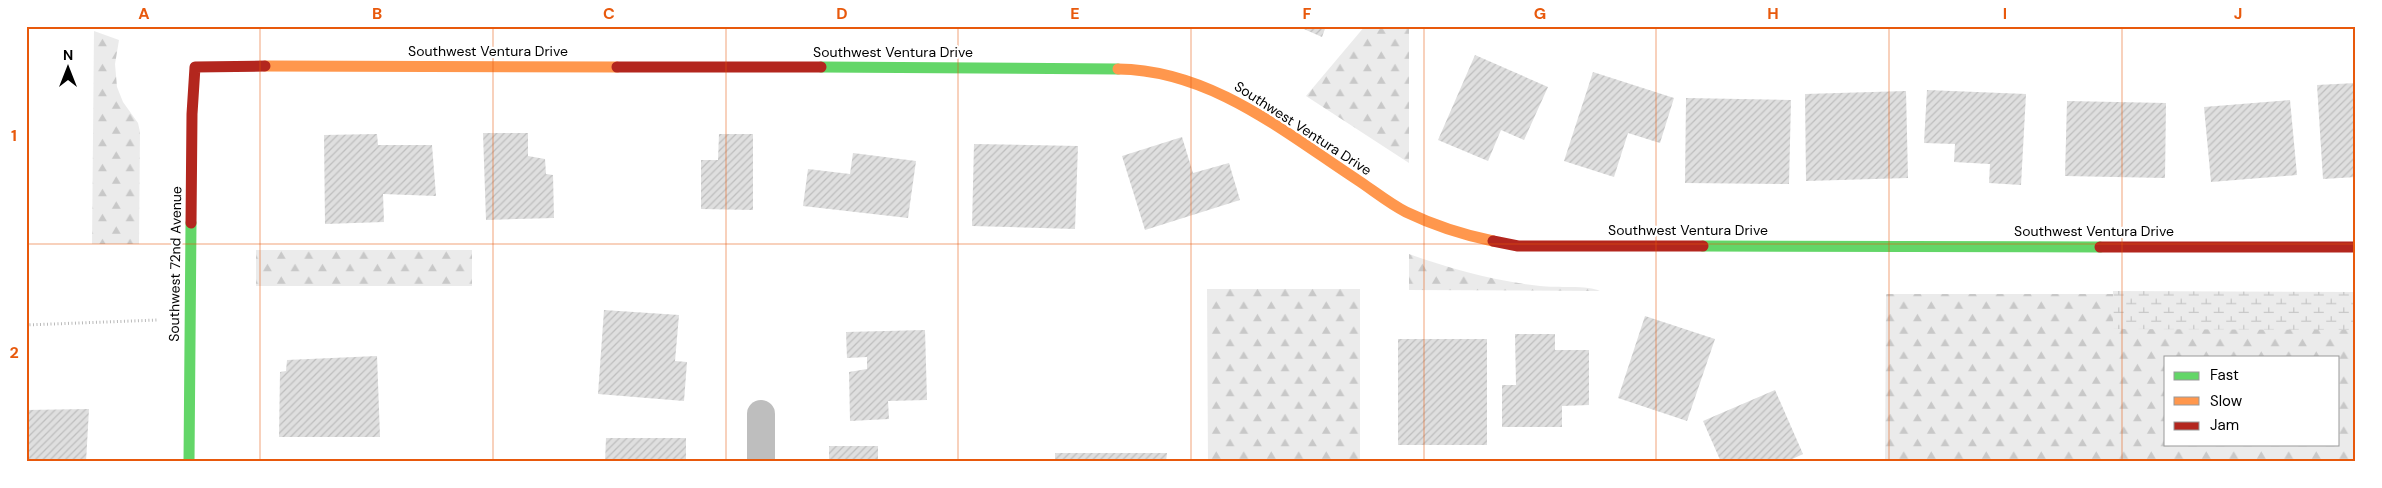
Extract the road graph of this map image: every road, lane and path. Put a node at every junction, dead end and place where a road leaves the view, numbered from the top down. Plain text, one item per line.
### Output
1 (195, 68) joint
2 (2356, 247) edge
3 (189, 321) junction
4 (26, 326) edge
5 (761, 414) dead end
6 (189, 462) edge
7 (761, 462) edge

1 - 2 street, Southwest Ventura Drive
1 - 3 street, Southwest 72nd Avenue
3 - 4 path
3 - 6 street, Southwest 72nd Avenue
5 - 7 street

